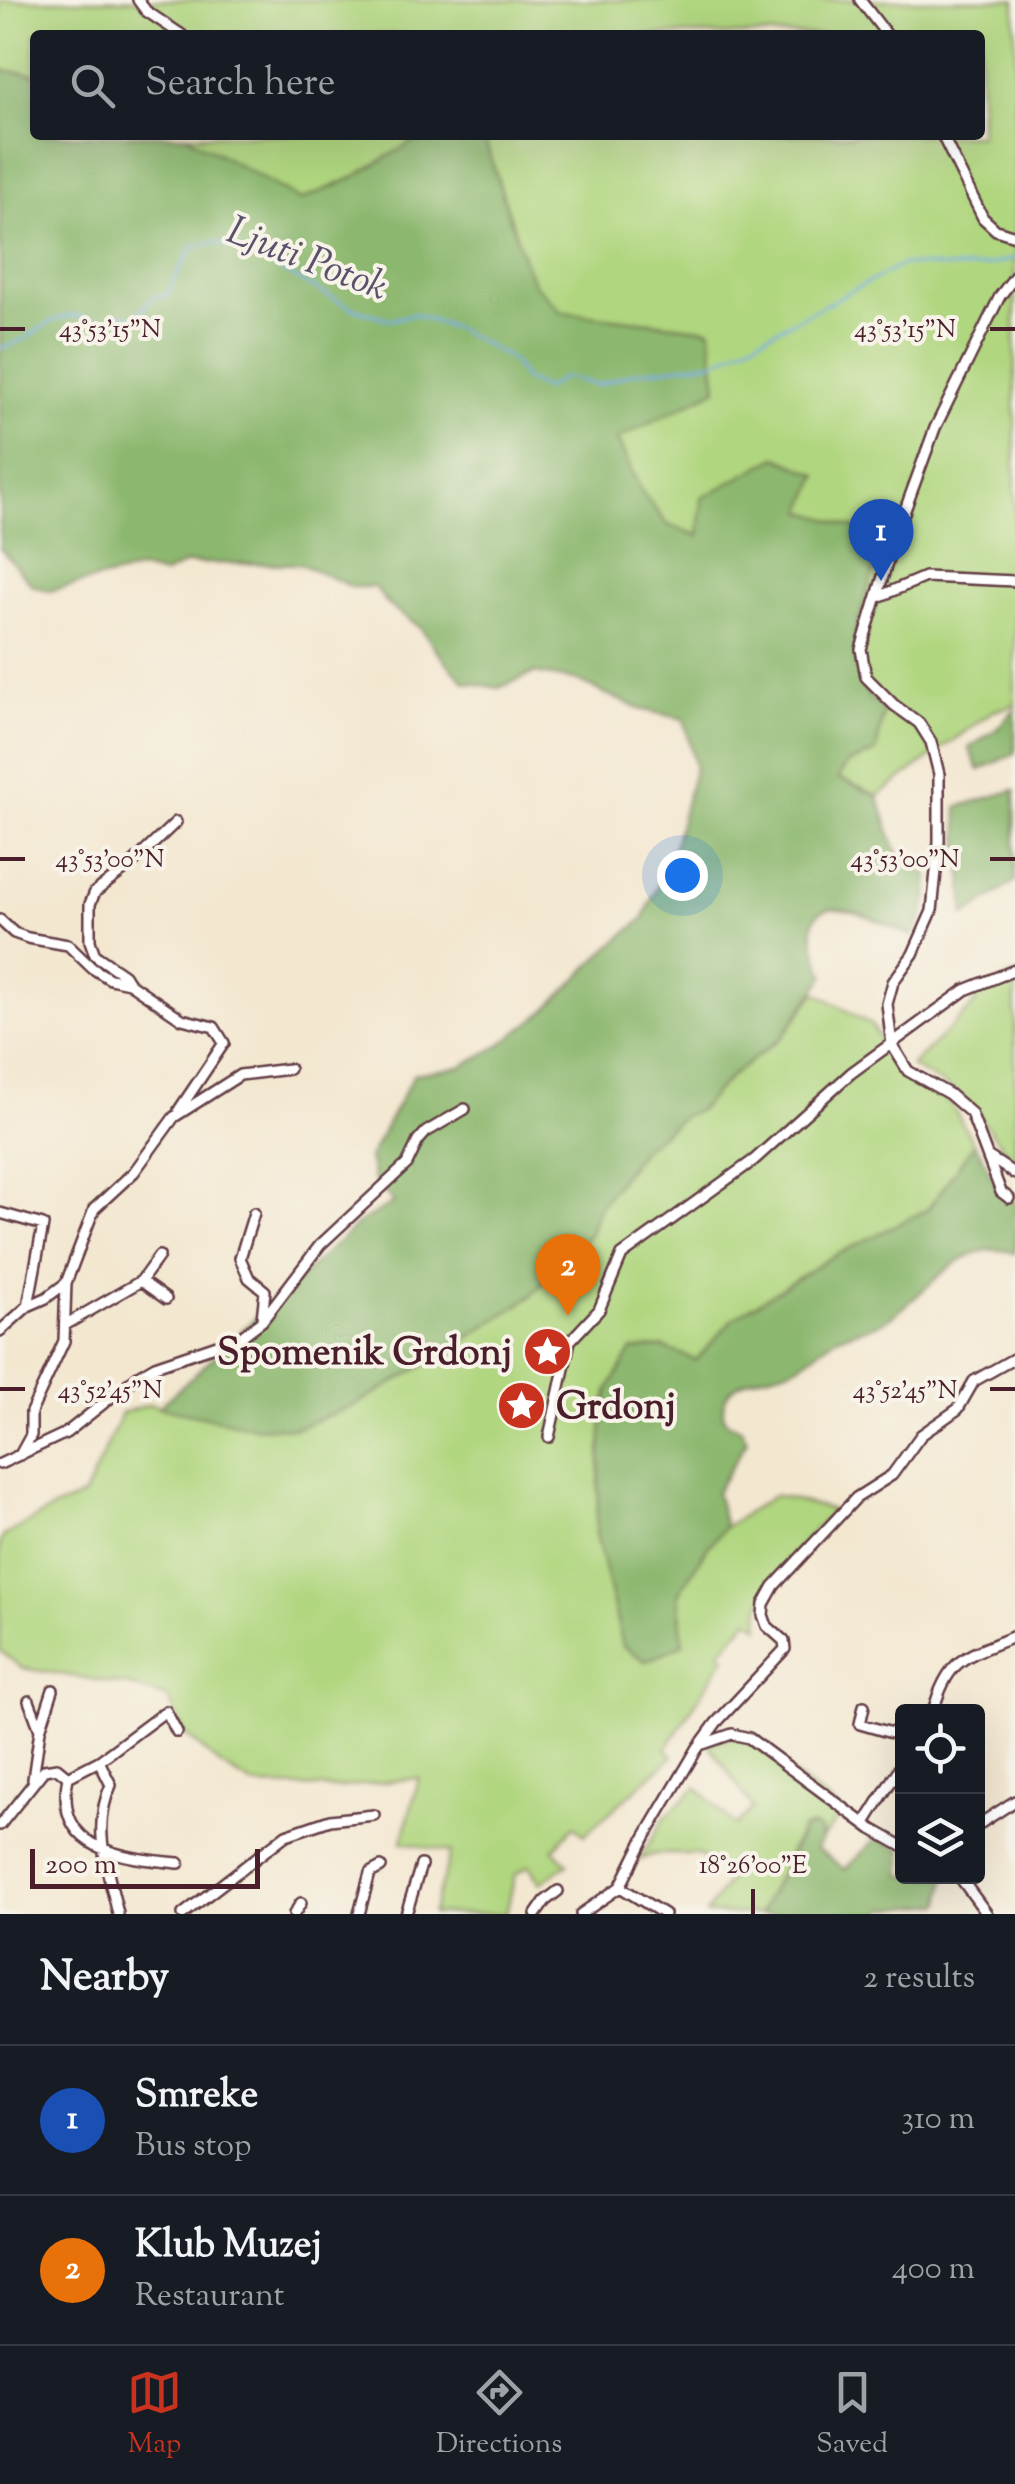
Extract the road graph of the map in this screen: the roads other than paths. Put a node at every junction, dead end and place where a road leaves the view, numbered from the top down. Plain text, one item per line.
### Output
1 (138, 0) edge
2 (860, 0) edge
3 (174, 30) edge
4 (883, 30) edge
5 (944, 140) edge
6 (1015, 236) edge
7 (1015, 276) edge
8 (1015, 581) edge
9 (878, 597) junction
10 (176, 822) dead end
11 (0, 920) edge
12 (1015, 970) edge
13 (129, 983) junction
14 (892, 1045) junction
15 (289, 1069) dead end
16 (465, 1109) dead end
17 (174, 1116) junction
18 (989, 1158) junction
19 (1015, 1174) edge
20 (1009, 1198) dead end
21 (254, 1212) dead end
22 (0, 1213) edge
23 (159, 1256) dead end
24 (141, 1281) junction
25 (66, 1283) junction
26 (166, 1298) dead end
27 (28, 1306) junction
28 (262, 1321) junction
29 (65, 1325) junction
30 (0, 1331) edge
31 (1015, 1358) edge
32 (549, 1437) dead end
33 (19, 1457) junction
34 (0, 1464) edge
35 (1015, 1636) edge
36 (53, 1690) dead end
37 (29, 1701) dead end
38 (935, 1704) edge
39 (864, 1706) dead end
40 (40, 1730) junction
41 (177, 1732) dead end
42 (895, 1734) edge
43 (697, 1749) junction
44 (99, 1760) junction
45 (895, 1775) edge
46 (68, 1777) junction
47 (32, 1782) junction
48 (1014, 1801) edge
49 (374, 1815) dead end
50 (985, 1820) edge
51 (0, 1824) edge
52 (865, 1824) junction
53 (895, 1842) edge
54 (101, 1850) junction
55 (179, 1863) dead end
56 (421, 1866) dead end
57 (381, 1867) dead end
58 (965, 1884) edge
59 (620, 1886) junction
60 (558, 1892) dead end
61 (301, 1903) dead end
62 (118, 1914) edge
63 (183, 1914) edge
64 (294, 1914) edge
65 (359, 1914) edge
66 (406, 1914) edge
67 (536, 1914) edge
68 (581, 1914) edge
69 (664, 1914) edge
70 (987, 1914) edge

1 - 3 street
2 - 4 street
5 - 6 street
7 - 9 street
8 - 9 street
9 - 14 street
10 - 13 street
11 - 13 street
12 - 14 street
13 - 17 street
14 - 18 street
14 - 32 street
15 - 17 street
16 - 28 street
17 - 25 street
18 - 19 street
18 - 20 street
21 - 28 street
22 - 27 street
23 - 24 street
24 - 26 street
24 - 29 street
25 - 27 street
25 - 29 street
27 - 30 street
28 - 33 street
29 - 33 street
31 - 43 street
33 - 34 street
35 - 38 street
36 - 40 street
37 - 40 street
39 - 42 street
40 - 47 street
41 - 44 street
43 - 52 street
43 - 59 street
44 - 46 street
44 - 54 street
45 - 52 street
46 - 47 street
46 - 54 street
47 - 51 street
48 - 50 street
49 - 63 street
52 - 53 street
54 - 55 street
54 - 62 street
56 - 66 street
57 - 65 street
58 - 70 street
59 - 68 street
59 - 69 street
60 - 67 street
61 - 64 street

